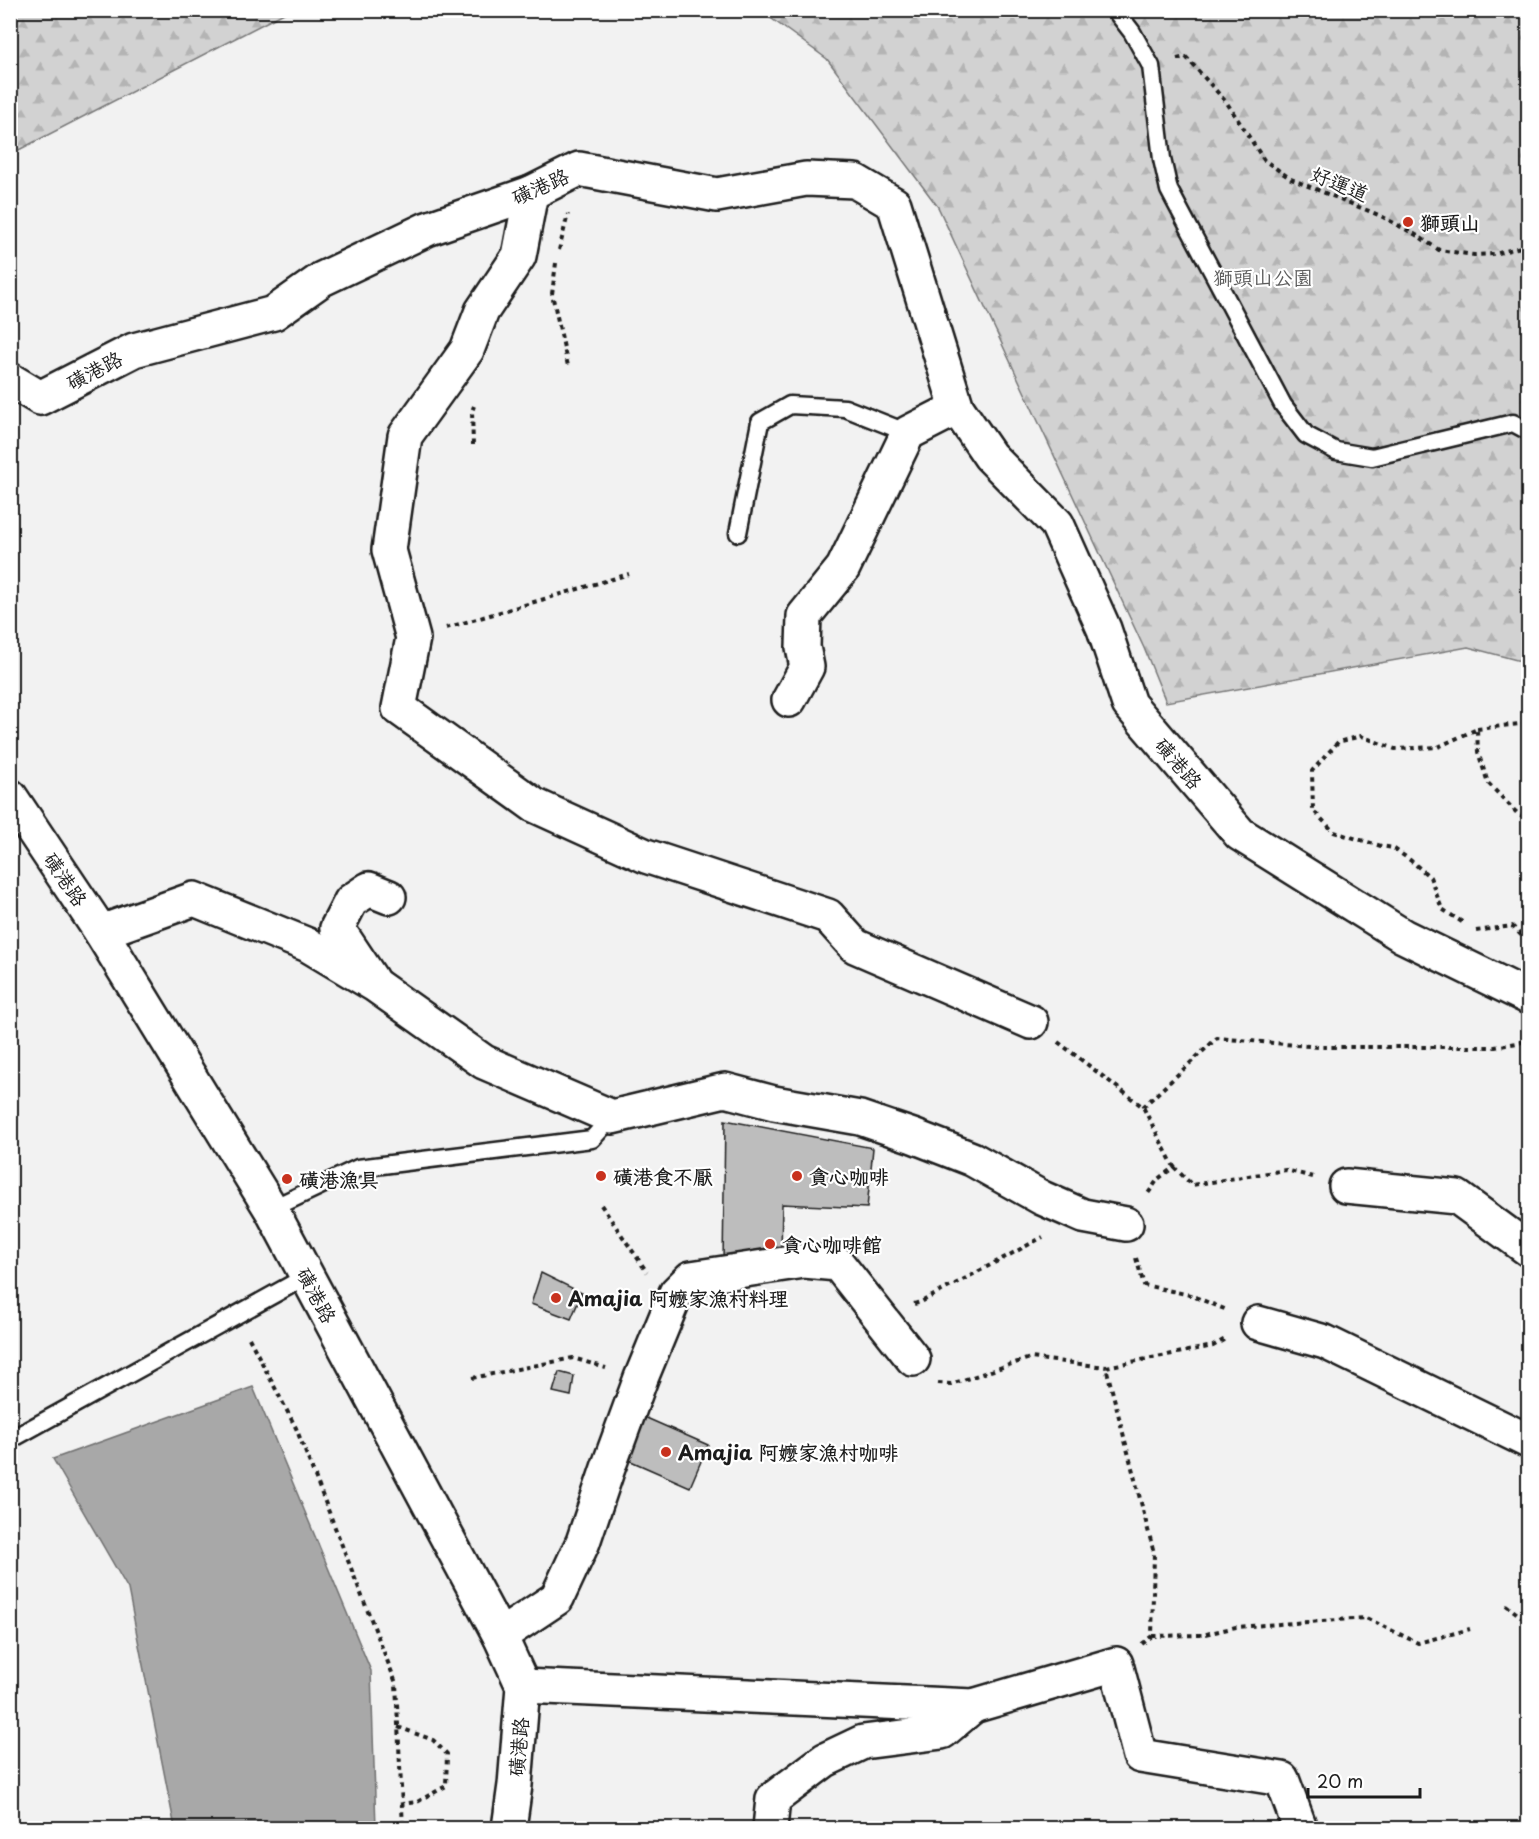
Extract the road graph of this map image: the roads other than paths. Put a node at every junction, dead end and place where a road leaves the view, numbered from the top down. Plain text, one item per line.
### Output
1 (1115, 10) edge
2 (531, 193) junction
3 (10, 381) edge
4 (957, 408) junction
5 (1528, 430) edge
6 (908, 433) junction
7 (738, 533) dead end
8 (789, 700) dead end
9 (10, 796) edge
10 (389, 897) dead end
11 (101, 932) junction
12 (375, 985) junction
13 (1528, 997) edge
14 (1030, 1022) road end
15 (612, 1117) junction
16 (1346, 1186) road end
17 (271, 1209) junction
18 (1126, 1224) road end
19 (1528, 1249) edge
20 (307, 1276) junction
21 (1257, 1323) road end
22 (913, 1359) road end
23 (10, 1440) edge
24 (1528, 1441) edge
25 (500, 1636) junction
26 (523, 1686) junction
27 (973, 1706) junction
28 (509, 1828) edge
29 (770, 1828) edge
30 (1300, 1828) edge

1 - 5 lane
2 - 3 street, 磺港路
2 - 4 street, 磺港路
2 - 14 street
4 - 6 street
4 - 13 street, 磺港路
6 - 7 lane
6 - 8 street
9 - 11 street, 磺港路
10 - 12 street
11 - 12 street
11 - 17 street, 磺港路
12 - 15 street
15 - 17 lane
15 - 18 street
16 - 19 street
17 - 20 street, 磺港路
20 - 23 lane
20 - 25 street, 磺港路
21 - 24 street
22 - 25 street
25 - 26 street, 磺港路
26 - 27 street
26 - 28 street, 磺港路
27 - 29 street
27 - 30 street

